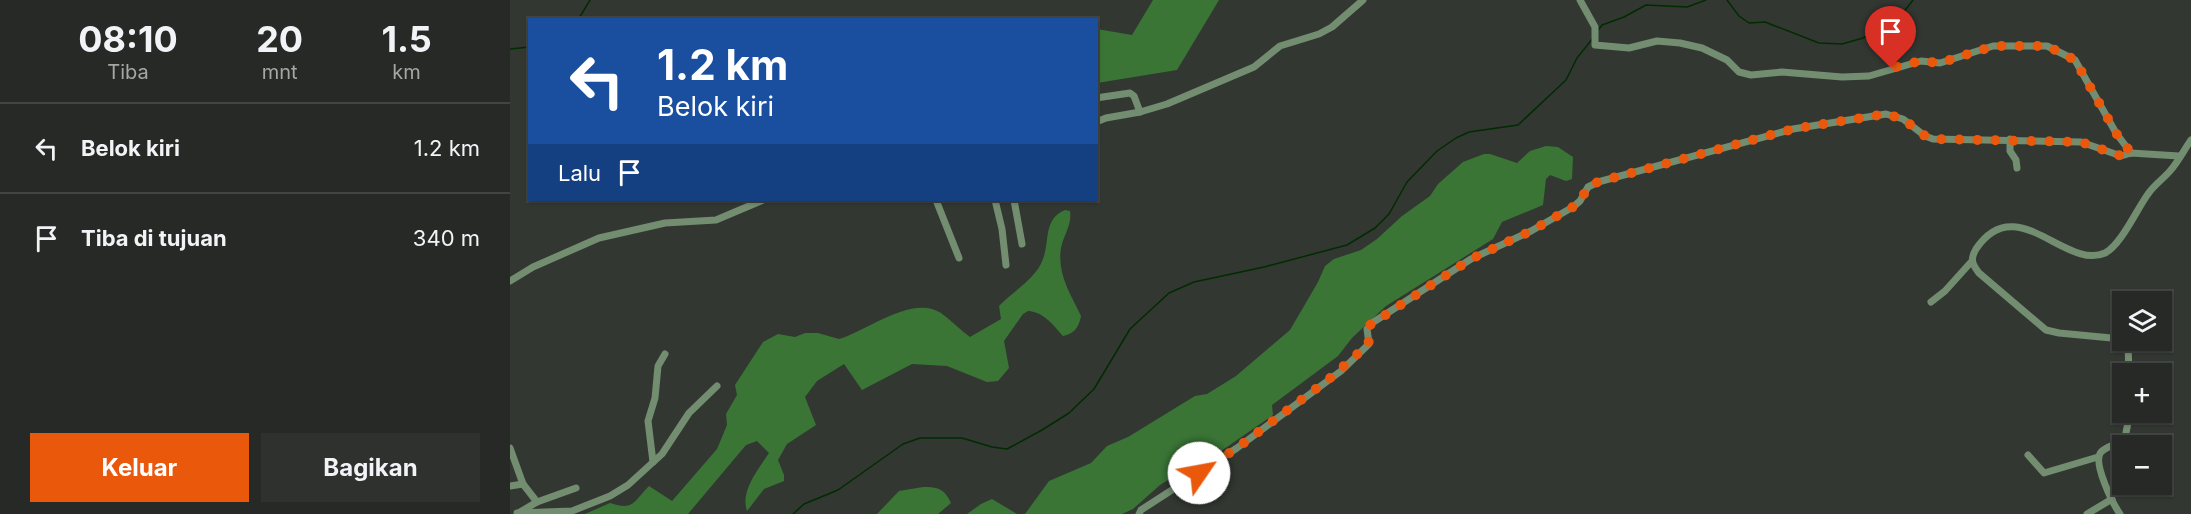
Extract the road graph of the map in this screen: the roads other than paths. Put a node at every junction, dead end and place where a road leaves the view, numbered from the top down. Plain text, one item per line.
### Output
1 (1363, 0) edge
2 (1580, 0) edge
3 (1098, 98) edge
4 (1140, 112) junction
5 (1098, 121) edge
6 (2010, 139) junction
7 (2191, 141) edge
8 (2131, 153) junction
9 (2179, 156) junction
10 (2017, 168) dead end
11 (761, 201) edge
12 (936, 201) edge
13 (995, 201) edge
14 (1014, 201) edge
15 (1022, 244) dead end
16 (959, 258) dead end
17 (1971, 261) junction
18 (1006, 265) dead end
19 (510, 280) edge
20 (1931, 302) dead end
21 (2112, 339) edge
22 (665, 354) dead end
23 (717, 386) dead end
24 (2129, 423) edge
25 (510, 448) edge
26 (2028, 455) dead end
27 (2098, 457) junction
28 (653, 462) junction
29 (523, 484) junction
30 (510, 486) edge
31 (576, 488) dead end
32 (2112, 499) junction
33 (537, 502) junction
34 (516, 514) edge
35 (1138, 514) edge
36 (2087, 514) edge
37 (2120, 514) edge

1 - 4 street
2 - 8 street
3 - 4 street
4 - 5 street
6 - 8 street
6 - 10 street
6 - 35 street
7 - 9 street
8 - 9 street
9 - 17 street
11 - 19 street
12 - 16 street
13 - 18 street
14 - 15 street
17 - 20 street
17 - 21 street
22 - 28 street
23 - 28 street
24 - 27 street
25 - 29 street
26 - 27 street
27 - 32 street
28 - 34 street
29 - 30 street
29 - 33 street
31 - 33 street
32 - 36 street
32 - 37 street
33 - 34 street

